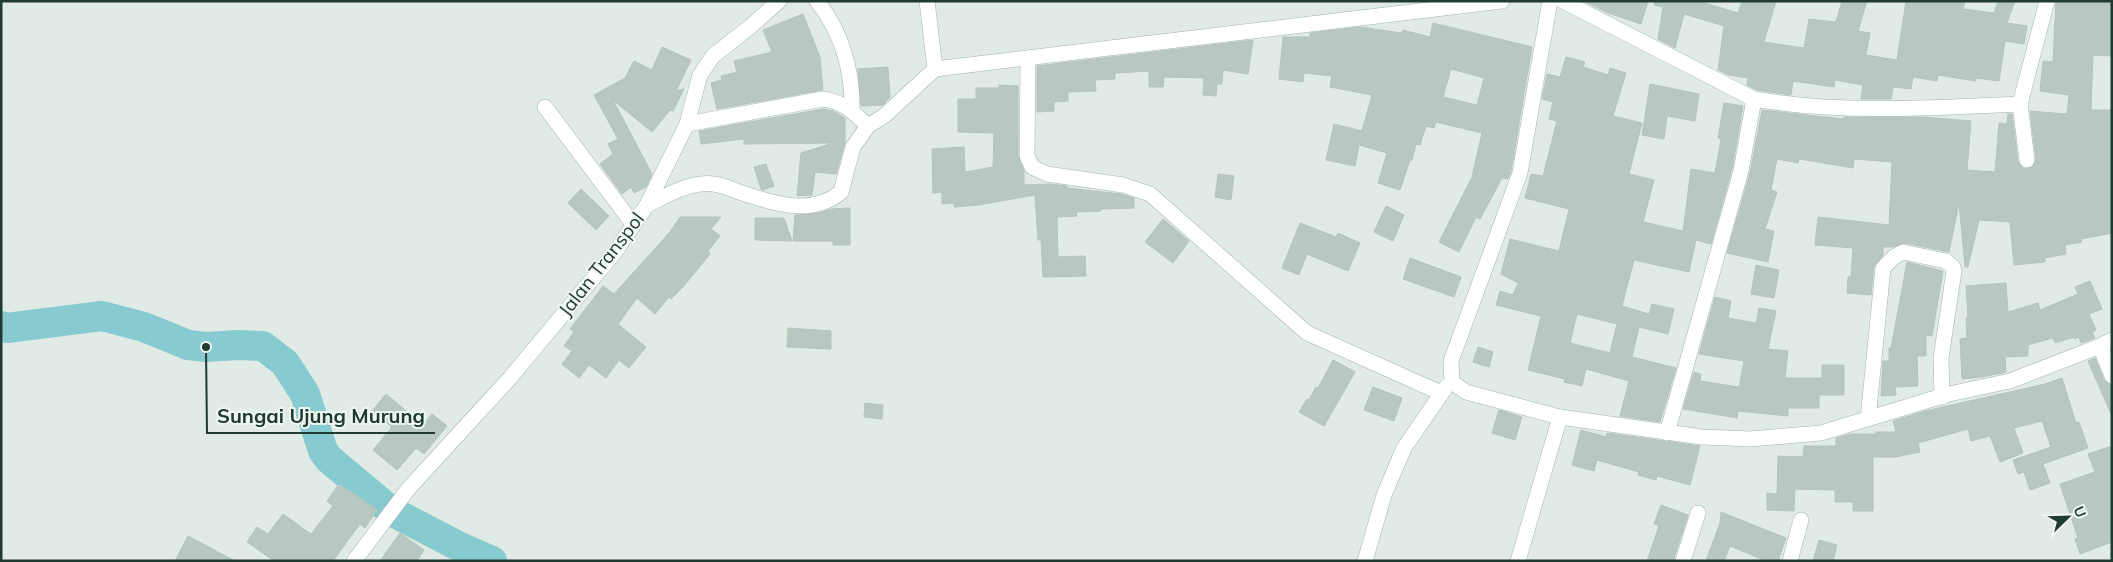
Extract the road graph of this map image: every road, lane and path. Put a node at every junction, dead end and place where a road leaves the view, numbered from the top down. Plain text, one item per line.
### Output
1 (779, 1) edge
2 (818, 1) edge
3 (926, 1) edge
4 (1502, 1) edge
5 (1550, 1) edge
6 (1563, 1) edge
7 (2047, 1) edge
8 (1028, 58) junction
9 (935, 69) junction
10 (1754, 99) junction
11 (2020, 104) junction
12 (545, 107) dead end
13 (852, 110) junction
14 (687, 124) junction
15 (868, 126) junction
16 (2027, 160) dead end
17 (647, 205) junction
18 (633, 224) junction
19 (2106, 343) edge
20 (2112, 376) edge
21 (1446, 387) junction
22 (1942, 397) junction
23 (1560, 417) junction
24 (1868, 419) junction
25 (1667, 433) junction
26 (1698, 513) dead end
27 (1801, 520) dead end
28 (354, 561) edge
29 (1366, 561) edge
30 (1518, 561) edge
31 (1683, 561) edge
32 (1790, 561) edge

1 - 14 street, Jalan Transpol
2 - 13 street
3 - 9 street
4 - 8 street
5 - 21 street
6 - 10 street
7 - 11 street
8 - 9 street
8 - 21 street
9 - 15 street
10 - 11 street
10 - 25 street
11 - 16 street
12 - 18 street
13 - 14 street
13 - 15 street
14 - 17 street, Jalan Transpol
15 - 17 street
17 - 18 street, Jalan Transpol
18 - 28 street, Jalan Transpol
19 - 20 street
19 - 22 street
21 - 23 street
21 - 29 street
22 - 24 street
22 - 24 street
23 - 25 street
23 - 30 street
24 - 25 street
26 - 31 street
27 - 32 street

